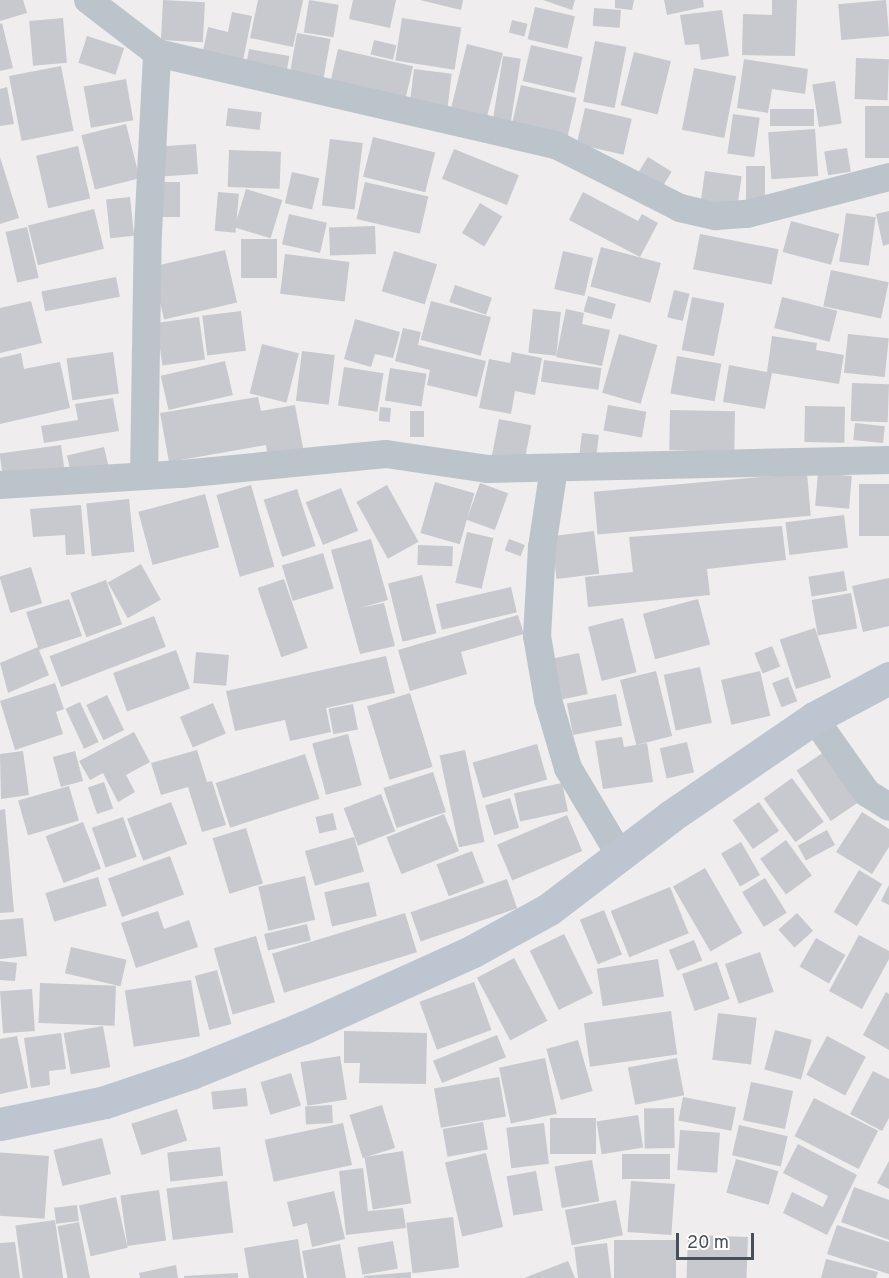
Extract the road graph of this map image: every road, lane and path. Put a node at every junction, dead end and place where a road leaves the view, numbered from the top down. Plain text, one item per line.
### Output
1 (88, 0) edge
2 (156, 53) junction
3 (889, 177) edge
4 (889, 460) edge
5 (554, 468) junction
6 (144, 476) junction
7 (0, 485) edge
8 (889, 678) edge
9 (814, 718) junction
10 (889, 807) edge
11 (621, 857) junction
12 (0, 1124) edge

1 - 2 street
2 - 3 street
2 - 6 street
4 - 5 street
5 - 6 street
5 - 11 street
6 - 7 street
8 - 9 main road
9 - 10 street
9 - 11 main road
11 - 12 main road

